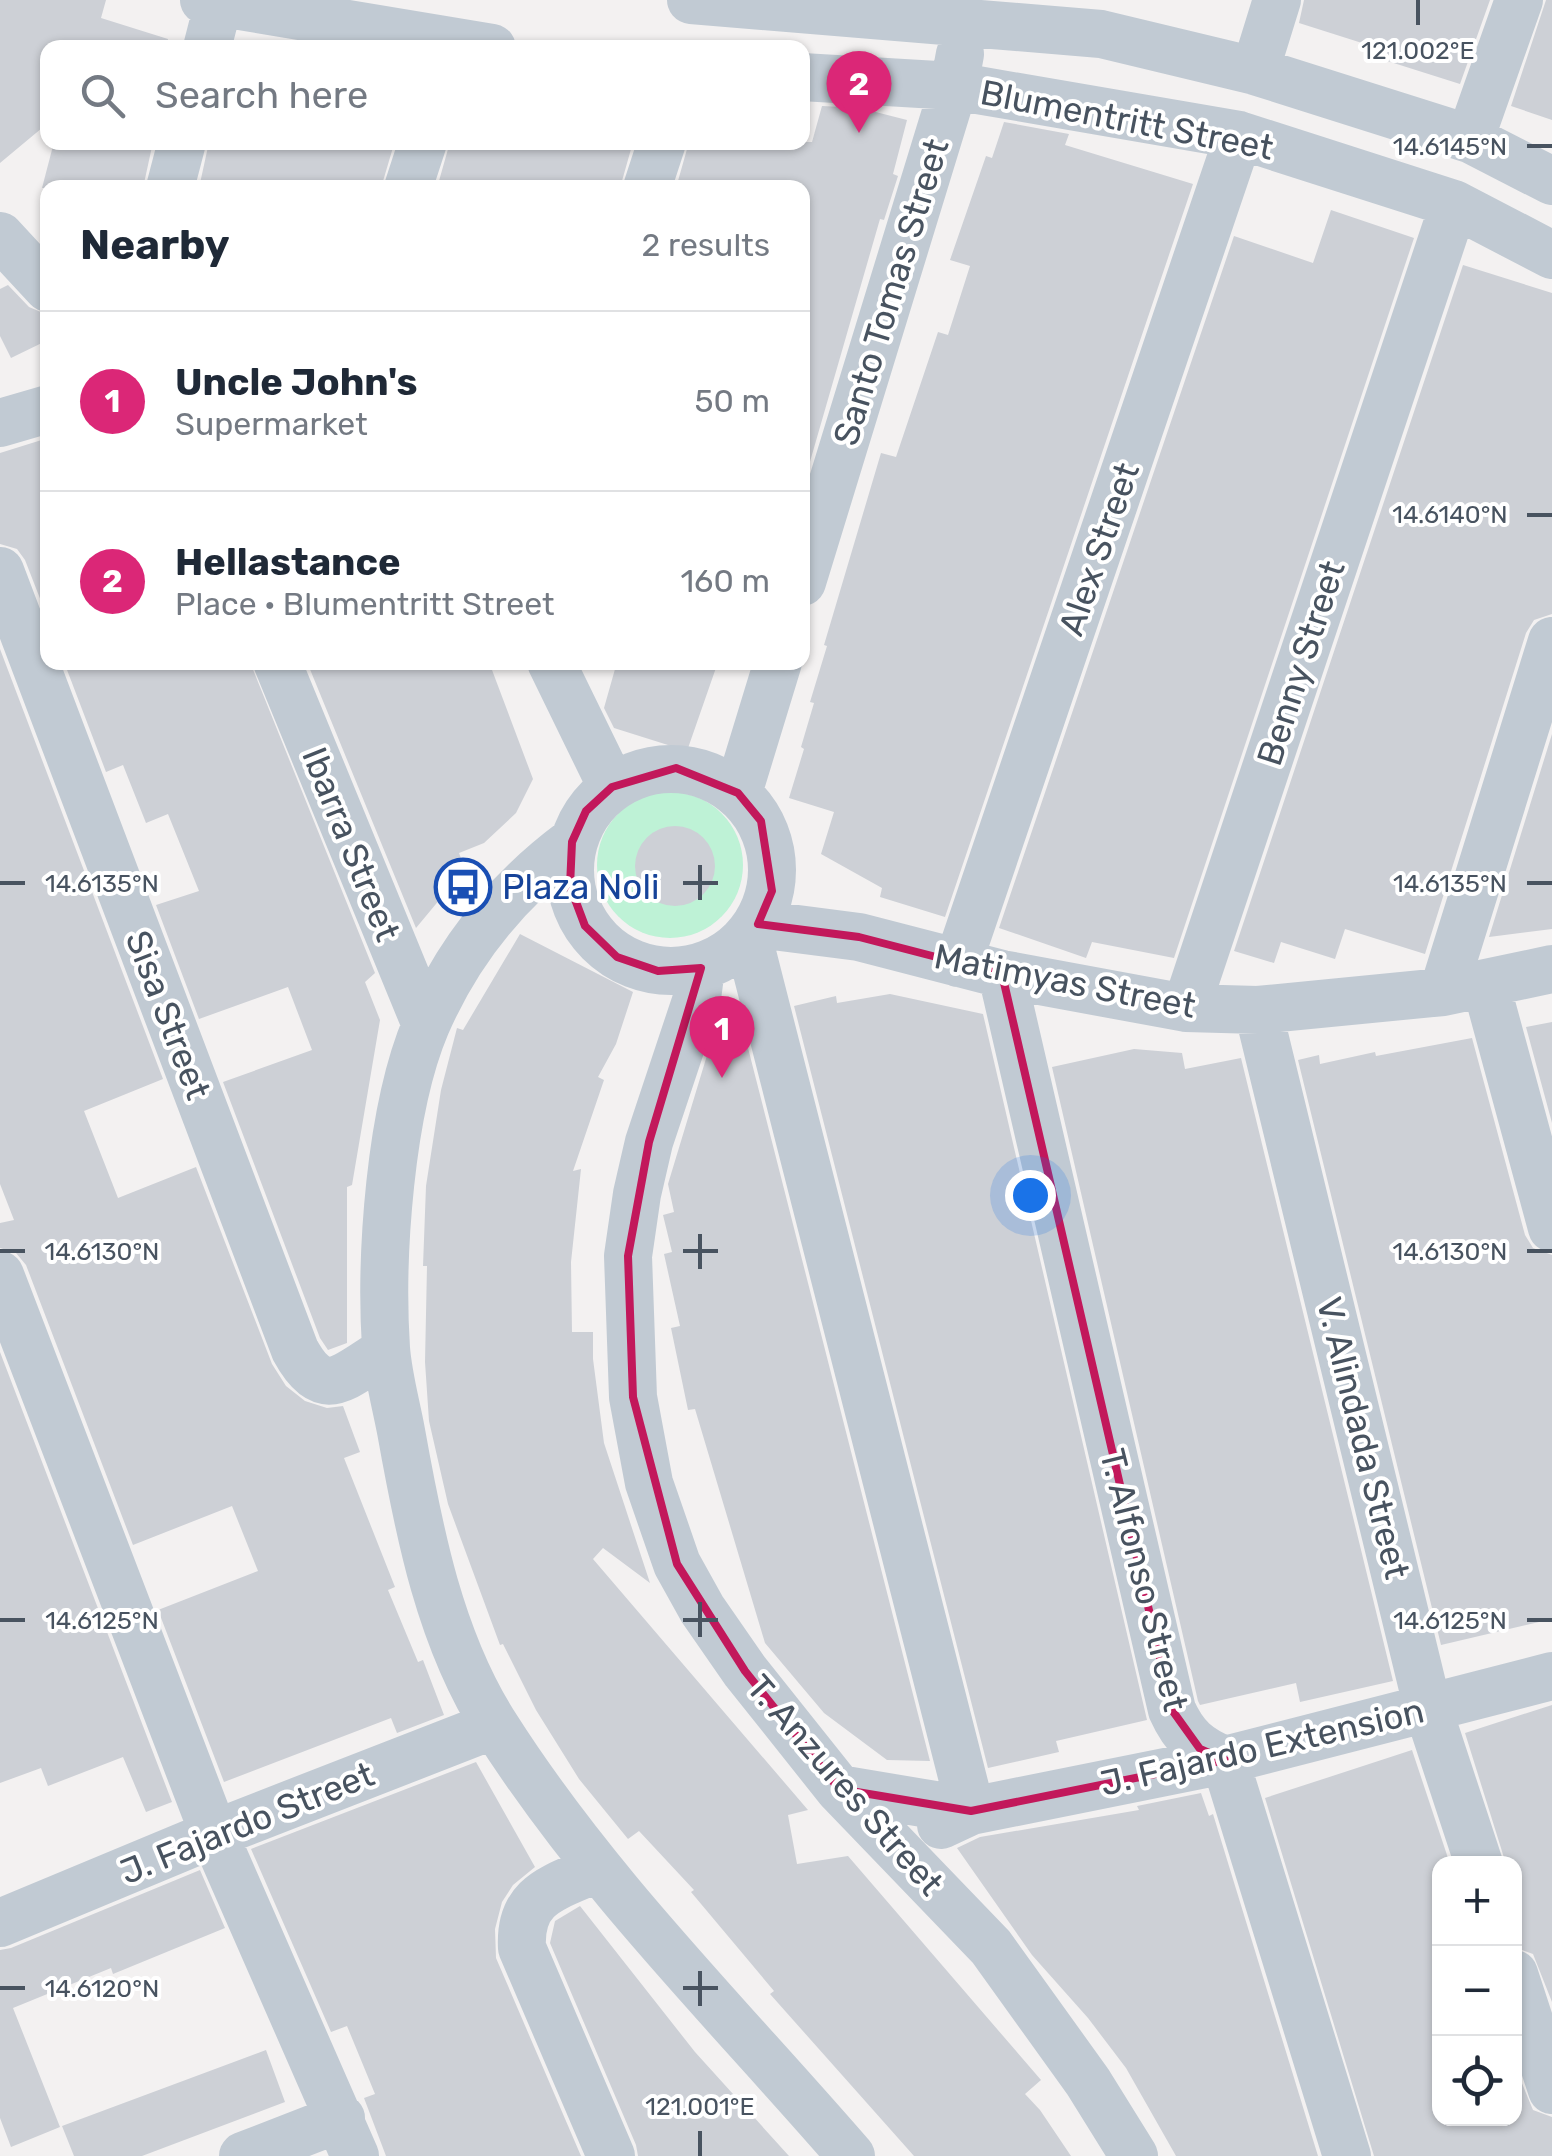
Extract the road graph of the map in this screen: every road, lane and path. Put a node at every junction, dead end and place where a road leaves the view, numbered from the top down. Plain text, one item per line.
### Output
1 (1277, 0) edge
2 (1519, 0) edge
3 (711, 1) edge
4 (967, 10) edge
5 (210, 17) edge
6 (414, 40) edge
7 (1255, 71) junction
8 (810, 78) edge
9 (954, 86) junction
10 (1239, 135) junction
11 (1470, 139) junction
12 (180, 150) edge
13 (420, 150) edge
14 (659, 150) edge
15 (172, 180) edge
16 (411, 180) edge
17 (650, 180) edge
18 (1552, 181) edge
19 (1454, 204) junction
20 (0, 236) edge
21 (1552, 255) edge
22 (40, 279) edge
23 (40, 412) edge
24 (0, 424) edge
25 (810, 556) edge
26 (0, 572) edge
27 (1552, 641) edge
28 (280, 670) edge
29 (556, 670) edge
30 (776, 670) edge
31 (612, 787) junction
32 (738, 793) junction
33 (572, 842) junction
34 (753, 931) junction
35 (701, 968) junction
36 (980, 968) junction
37 (1552, 969) edge
38 (1464, 988) junction
39 (1186, 1008) junction
40 (1258, 1010) junction
41 (426, 1025) junction
42 (1552, 1228) edge
43 (0, 1275) edge
44 (386, 1351) junction
45 (1552, 1676) edge
46 (1428, 1709) junction
47 (494, 1725) junction
48 (1225, 1760) junction
49 (839, 1789) junction
50 (971, 1811) junction
51 (214, 1834) junction
52 (1475, 1856) edge
53 (907, 1858) junction
54 (596, 1869) junction
55 (0, 1923) edge
56 (1522, 1998) edge
57 (1552, 2090) edge
58 (348, 2137) edge
59 (243, 2156) edge
60 (611, 2156) edge
61 (851, 2156) edge
62 (1134, 2156) edge
63 (1347, 2156) edge

1 - 7 street
2 - 11 street
3 - 4 street, Blumentritt Street
4 - 7 street, Blumentritt Street
4 - 9 street, Santo Tomas Street
5 - 6 street
7 - 11 street, Blumentritt Street
8 - 9 street, Blumentritt Street
9 - 10 street, Blumentritt Street
9 - 25 street, Santo Tomas Street
10 - 19 street, Blumentritt Street
10 - 36 street, Alex Street
11 - 18 street, Blumentritt Street
12 - 15 street
13 - 16 street
14 - 17 street
19 - 21 street, Blumentritt Street
19 - 39 street, Benny Street
20 - 22 street
23 - 24 street
26 - 44 street, Sisa Street
27 - 38 street
28 - 41 street, Ibarra Street
29 - 31 street
30 - 32 street
31 - 32 street
31 - 33 street
32 - 34 street
33 - 35 street
33 - 41 street
34 - 35 street
34 - 36 street, Matimyas Street
34 - 50 street
35 - 49 street, T. Anzures Street
36 - 39 street, Matimyas Street
36 - 48 street, T. Alfonso Street
37 - 38 street, Matimyas Street
38 - 40 street, Matimyas Street
38 - 42 street
39 - 40 street, Matimyas Street
40 - 46 street, V. Alindada Street
41 - 44 street
43 - 51 street
44 - 47 street
45 - 46 street, J. Fajardo Extension
46 - 48 street, J. Fajardo Extension
46 - 52 street, V. Alindada Street
47 - 51 street, J. Fajardo Street
47 - 54 street
48 - 50 street, J. Fajardo Extension
48 - 63 street
49 - 50 street, J. Fajardo Extension
49 - 53 street, T. Anzures Street
50 - 53 street, J. Fajardo Extension
51 - 55 street, J. Fajardo Street
51 - 58 street
53 - 62 street, T. Anzures Street
54 - 60 street
54 - 61 street
56 - 57 street
58 - 59 street

